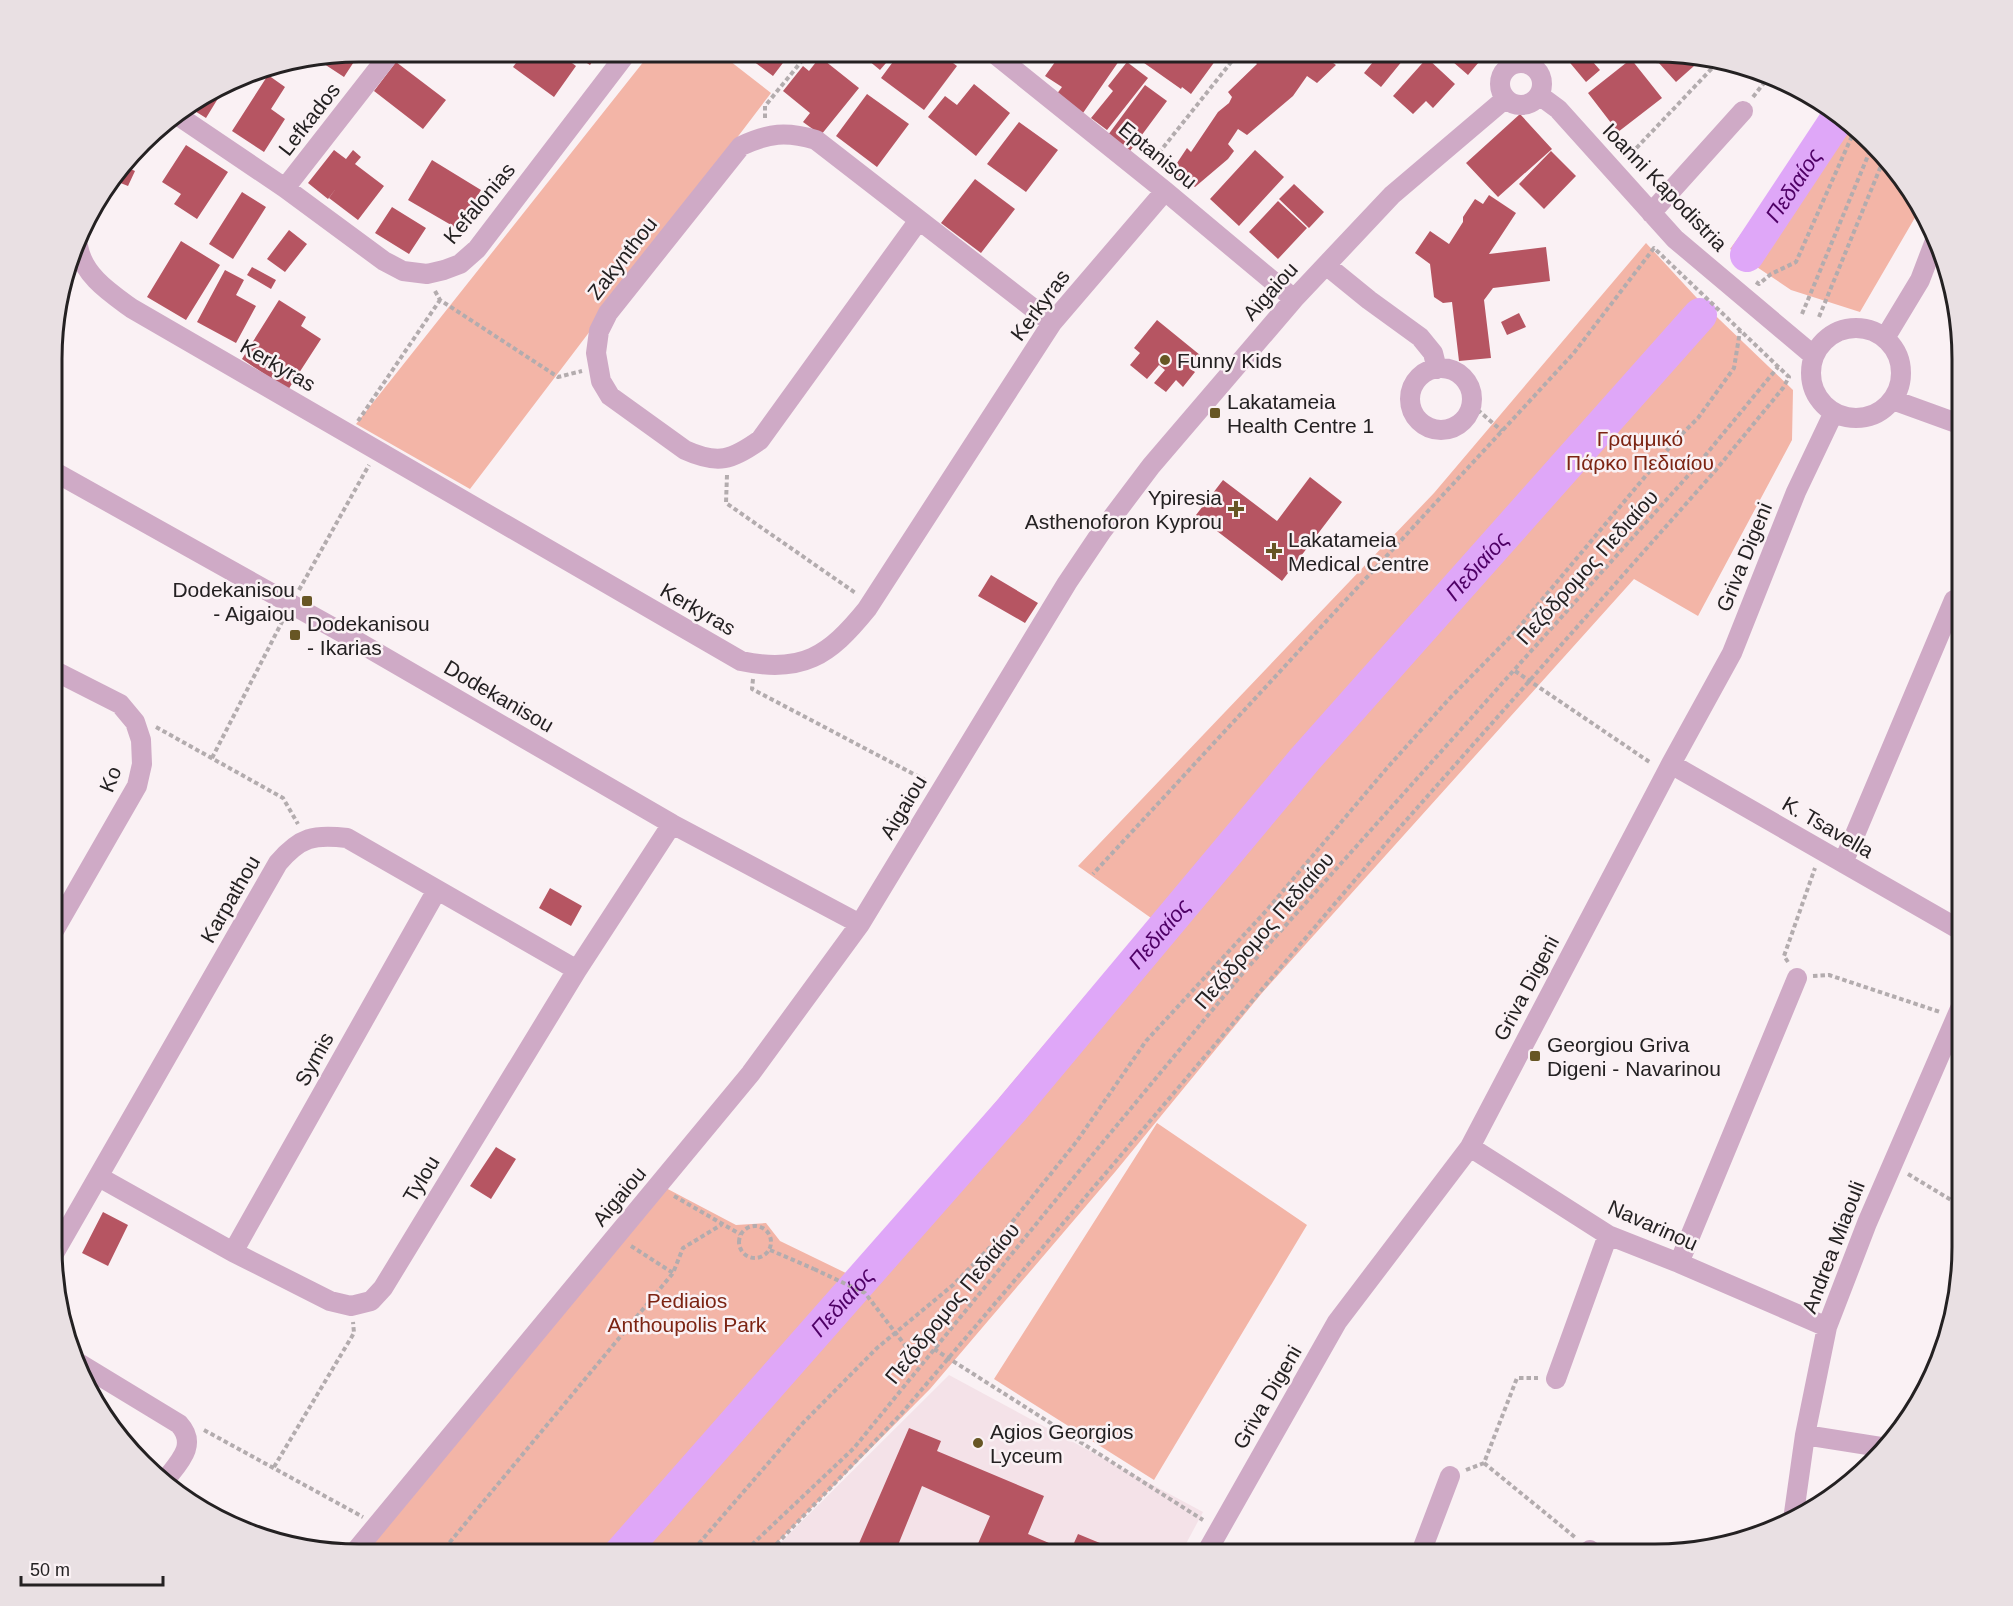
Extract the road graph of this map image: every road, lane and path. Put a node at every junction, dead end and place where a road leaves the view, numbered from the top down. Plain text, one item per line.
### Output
1 (383, 62) edge
2 (619, 62) edge
3 (801, 62) edge
4 (1005, 62) edge
5 (1231, 62) edge
6 (1508, 62) edge
7 (1521, 62) edge
8 (1713, 67) edge
9 (1764, 83) edge
10 (1539, 95) junction
11 (1505, 99) junction
12 (1743, 111) joint
13 (183, 119) edge
14 (763, 137) junction
15 (1852, 137) edge
16 (1869, 153) edge
17 (1626, 160) dead end
18 (1881, 166) edge
19 (1143, 173) junction
20 (285, 188) junction
21 (1165, 191) junction
22 (1651, 213) junction
23 (919, 220) junction
24 (1931, 251) edge
25 (80, 256) edge
26 (1326, 265) junction
27 (427, 274) junction
28 (1759, 284) dead end
29 (1293, 299) junction
30 (440, 300) junction
31 (1802, 314) dead end
32 (1819, 317) dead end
33 (1052, 323) junction
34 (1740, 330) junction
35 (1885, 338) junction
36 (1814, 356) junction
37 (598, 366) junction
38 (1778, 367) junction
39 (1437, 369) junction
40 (1893, 400) junction
41 (1472, 405) junction
42 (1834, 412) junction
43 (1952, 421) edge
44 (1502, 431) junction
45 (349, 434) junction
46 (727, 457) junction
47 (62, 476) edge
48 (870, 603) junction
49 (1952, 605) edge
50 (753, 664) junction
51 (1515, 671) junction
52 (62, 675) edge
53 (1529, 681) junction
54 (135, 722) junction
55 (1669, 769) junction
56 (942, 789) junction
57 (672, 824) junction
58 (308, 839) junction
59 (1821, 850) junction
60 (1843, 863) junction
61 (1093, 874) dead end
62 (437, 891) junction
63 (62, 917) edge
64 (860, 924) junction
65 (1952, 925) edge
66 (577, 970) junction
67 (1797, 978) junction
68 (1952, 1009) edge
69 (1952, 1027) edge
70 (1470, 1147) junction
71 (1892, 1165) junction
72 (99, 1177) junction
73 (658, 1186) junction
74 (1952, 1201) edge
75 (721, 1225) junction
76 (740, 1234) junction
77 (62, 1235) edge
78 (1608, 1235) junction
79 (616, 1236) junction
80 (770, 1250) junction
81 (233, 1252) junction
82 (1679, 1263) junction
83 (673, 1273) junction
84 (351, 1306) junction
85 (1827, 1327) junction
86 (934, 1349) junction
87 (948, 1358) junction
88 (921, 1364) junction
89 (87, 1368) edge
90 (1556, 1379) joint
91 (185, 1431) junction
92 (1805, 1435) junction
93 (1875, 1446) edge
94 (1484, 1463) junction
95 (274, 1467) junction
96 (169, 1476) edge
97 (1450, 1476) joint
98 (1794, 1510) edge
99 (377, 1525) junction
100 (1219, 1530) junction
101 (361, 1544) edge
102 (448, 1544) edge
103 (698, 1544) edge
104 (753, 1544) edge
105 (777, 1544) edge
106 (1211, 1544) edge
107 (1424, 1544) edge
108 (1580, 1544) edge

1 - 20 street, Lefkados
2 - 27 street, Kefalonias
3 - 14 path
4 - 19 street, Eptanisou
5 - 19 path
6 - 11 street
7 - 10 street
8 - 17 path
9 - 12 path
10 - 11 street
10 - 22 street, Ioanni Kapodistria
11 - 26 street, Aigaiou
12 - 22 street
13 - 20 street, Kefalonias
14 - 23 street, Zakynthou
14 - 37 street, Zakynthou
15 - 28 path
16 - 31 path
18 - 32 path
19 - 21 street, Eptanisou
20 - 27 street, Kefalonias
21 - 29 street, Eptanisou
21 - 33 street, Kerkyras
22 - 36 street, Ioanni Kapodistria
23 - 33 street, Zakynthou
23 - 46 street, Zakynthou
24 - 35 street
25 - 45 street, Kerkyras
26 - 29 street, Aigaiou
26 - 39 street
27 - 30 path
29 - 56 street, Aigaiou
30 - 37 path
30 - 45 path
33 - 48 street, Kerkyras
34 - 38 path
34 - 44 path
34 - 103 path
35 - 36 street
35 - 40 street
36 - 42 street
37 - 46 street, Zakynthou
38 - 51 path, Πεζόδρομος Πεδιαίου
38 - 53 path
39 - 41 street
39 - 41 street
40 - 42 street
40 - 43 street
41 - 44 path
42 - 55 street, Griva Digeni
44 - 61 path
45 - 50 street, Kerkyras
46 - 48 path
47 - 57 street, Dodekanisou
48 - 50 street, Kerkyras
49 - 60 street
50 - 56 path
51 - 53 path
51 - 86 path, Πεζόδρομος Πεδιαίου
52 - 54 street
53 - 55 path
53 - 87 path
54 - 58 path
54 - 63 street, Ko
55 - 59 street, K. Tsavella
55 - 70 street, Griva Digeni
56 - 64 street, Aigaiou
57 - 64 street, Dodekanisou
57 - 66 street, Tylou
58 - 62 street
58 - 72 street, Karpathou
59 - 60 street, K. Tsavella
59 - 67 path
60 - 65 street, K. Tsavella
62 - 66 street
62 - 81 street, Symis
64 - 73 street, Aigaiou
66 - 84 street, Tylou
67 - 68 path
67 - 82 street
69 - 71 street, Andrea Miaouli
70 - 78 street, Navarinou
70 - 100 street, Griva Digeni
71 - 74 path
71 - 85 street, Andrea Miaouli
72 - 77 street, Karpathou
72 - 81 street
73 - 75 path
73 - 79 street, Aigaiou
75 - 76 path
75 - 83 path
76 - 80 path
76 - 80 path
78 - 82 street, Navarinou
78 - 90 street
79 - 83 path
79 - 99 street, Aigaiou
80 - 88 path, bridge
81 - 84 street
82 - 85 street, Navarinou
83 - 102 path
84 - 95 path
85 - 92 street, Andrea Miaouli
86 - 87 path
86 - 88 path, Πεζόδρομος Πεδιαίου
87 - 100 path
87 - 105 path
88 - 104 path, Πεζόδρομος Πεδιαίου
89 - 91 street
90 - 94 path
91 - 95 path
91 - 96 street
92 - 93 street
92 - 98 street, Andrea Miaouli
94 - 97 path
94 - 108 path
95 - 99 path
97 - 107 street
99 - 101 street, Aigaiou
100 - 106 street, Griva Digeni

